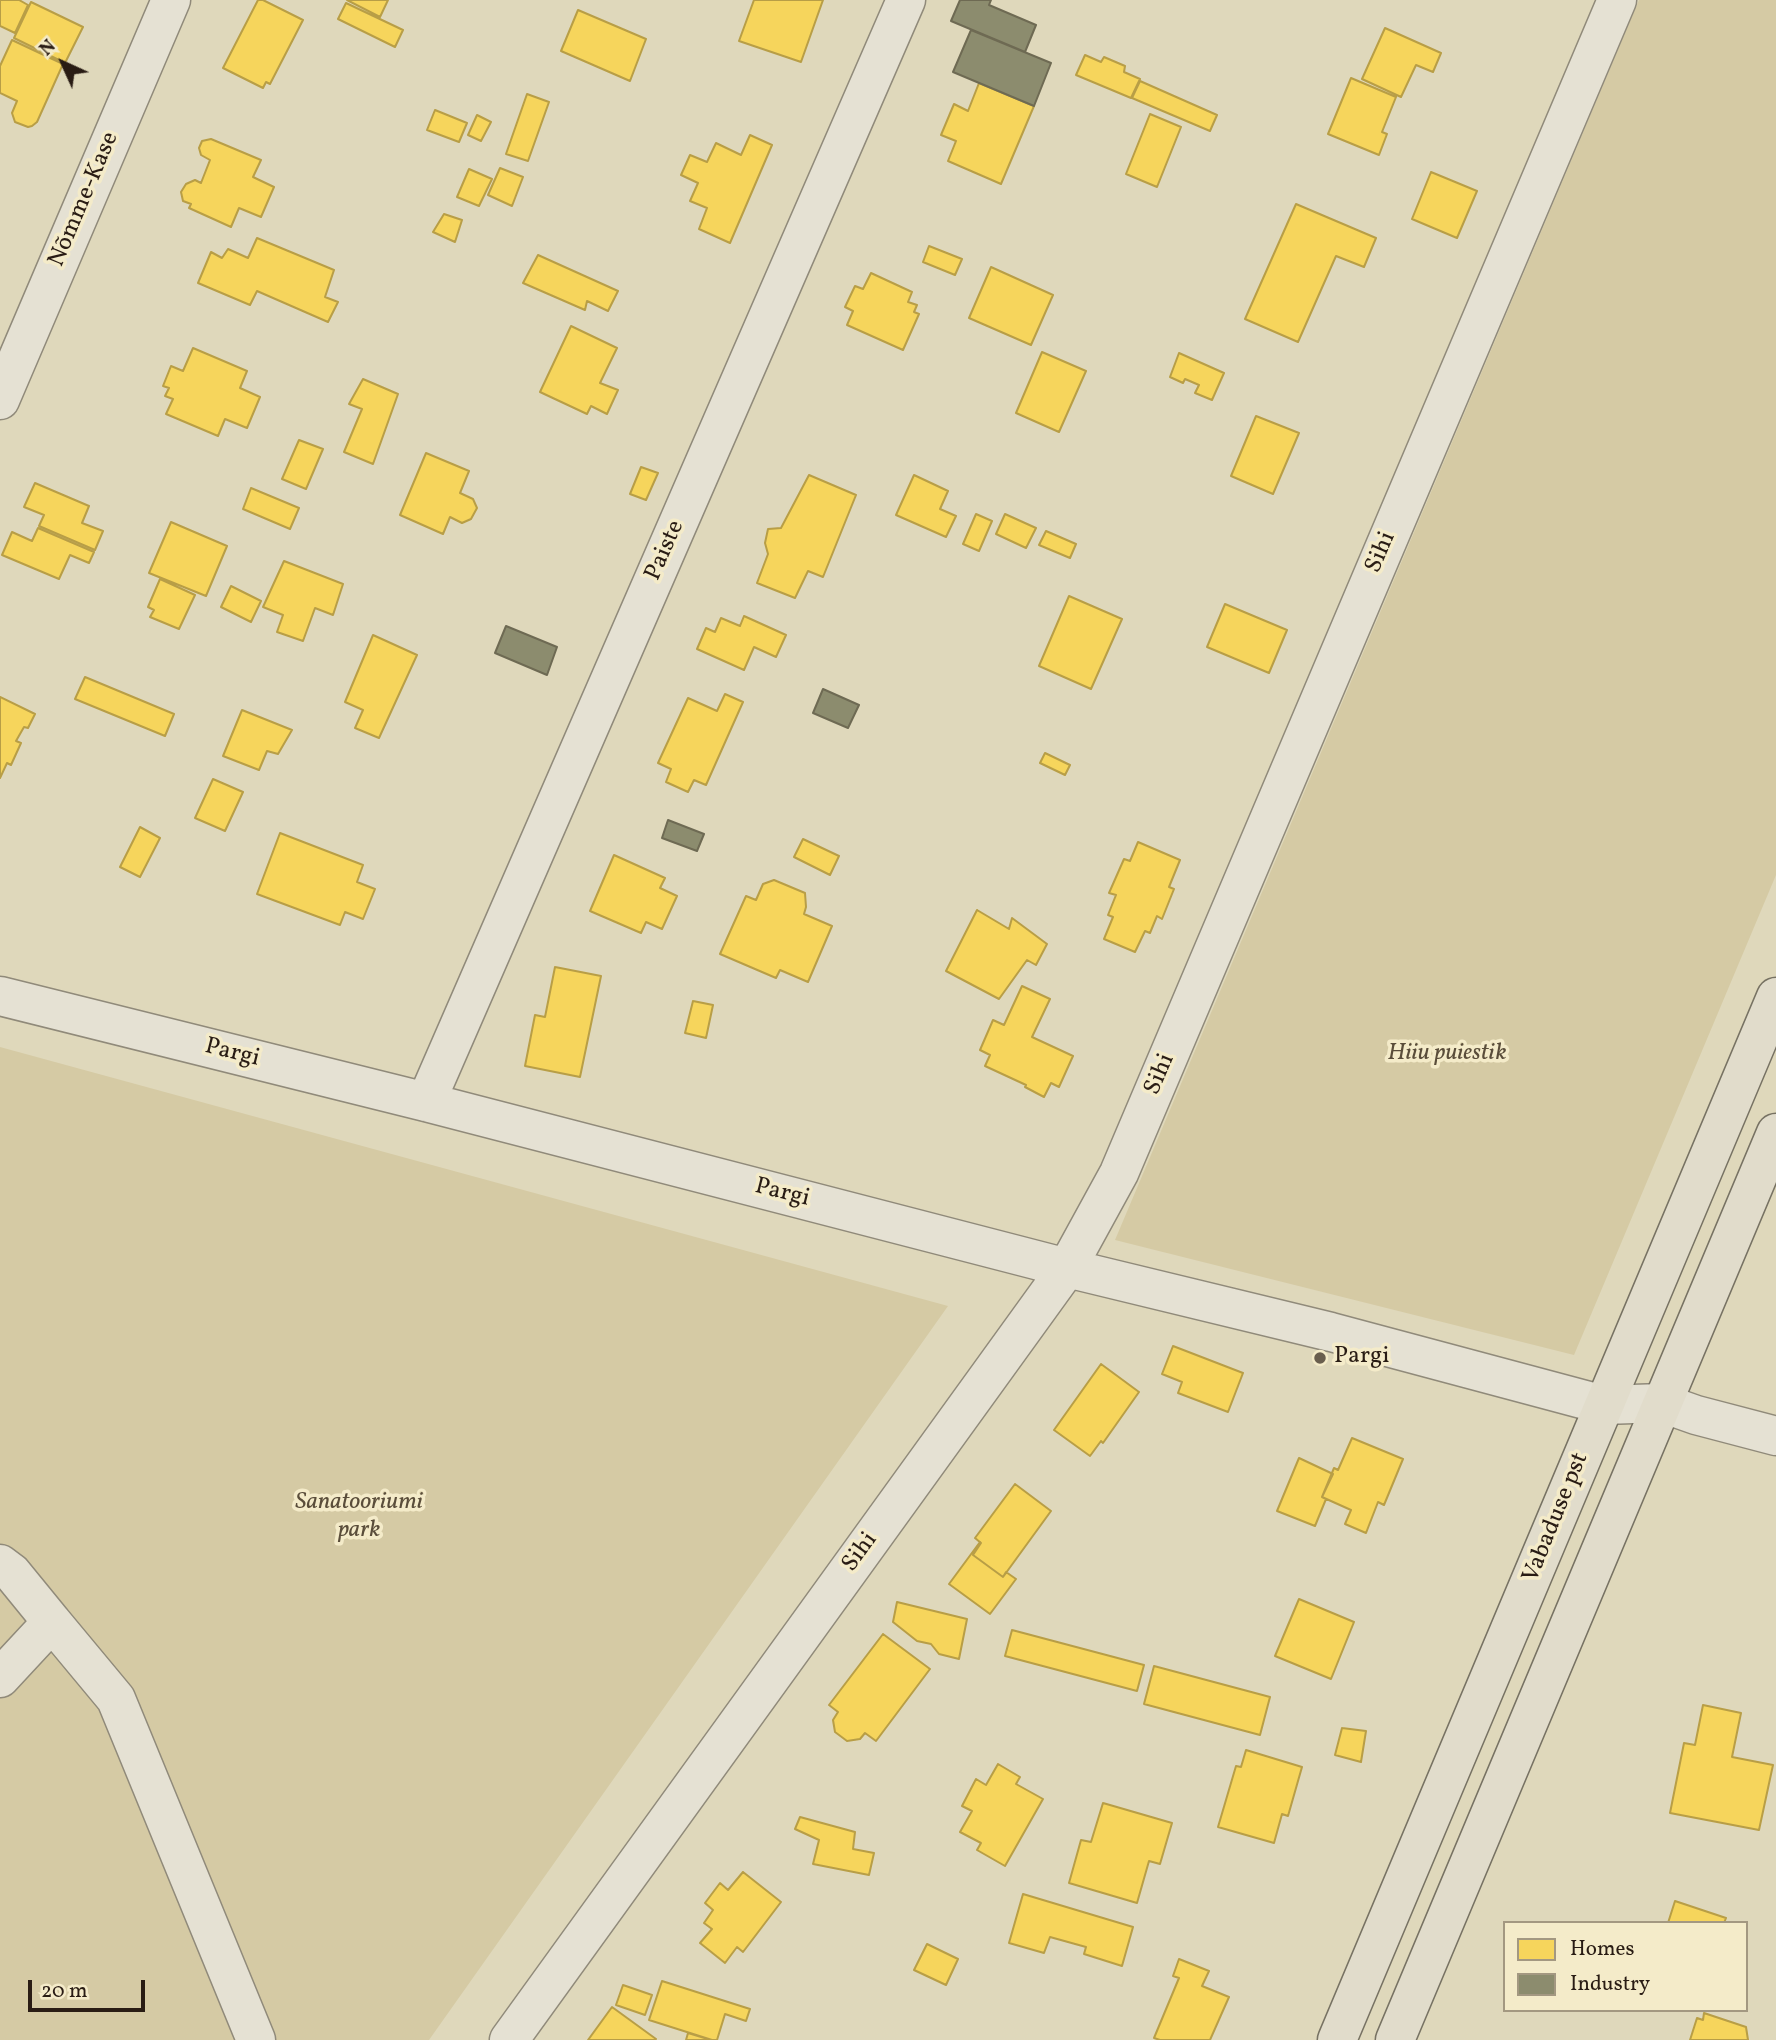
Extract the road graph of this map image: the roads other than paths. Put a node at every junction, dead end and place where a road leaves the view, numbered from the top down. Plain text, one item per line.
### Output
1 (171, 0) edge
2 (906, 0) edge
3 (1617, 0) edge
4 (0, 400) edge
5 (0, 996) edge
6 (1776, 997) edge
7 (426, 1102) junction
8 (1776, 1133) edge
9 (1067, 1268) junction
10 (1661, 1403) junction
11 (1604, 1405) junction
12 (1776, 1436) edge
13 (0, 1563) edge
14 (52, 1622) junction
15 (0, 1678) edge
16 (256, 2040) edge
17 (509, 2040) edge
18 (1337, 2040) edge
19 (1395, 2040) edge

1 - 4 street, Nõmme-Kase
2 - 7 street, Paiste
3 - 9 street, Sihi
5 - 7 street, Pargi
6 - 11 highway, Vabaduse pst
7 - 9 street, Pargi
8 - 10 highway
9 - 11 street, Pargi
9 - 17 street, Sihi
10 - 11 street, Pargi
10 - 12 street
10 - 19 highway
11 - 18 highway, Vabaduse pst
13 - 14 street
14 - 15 street
14 - 16 street

